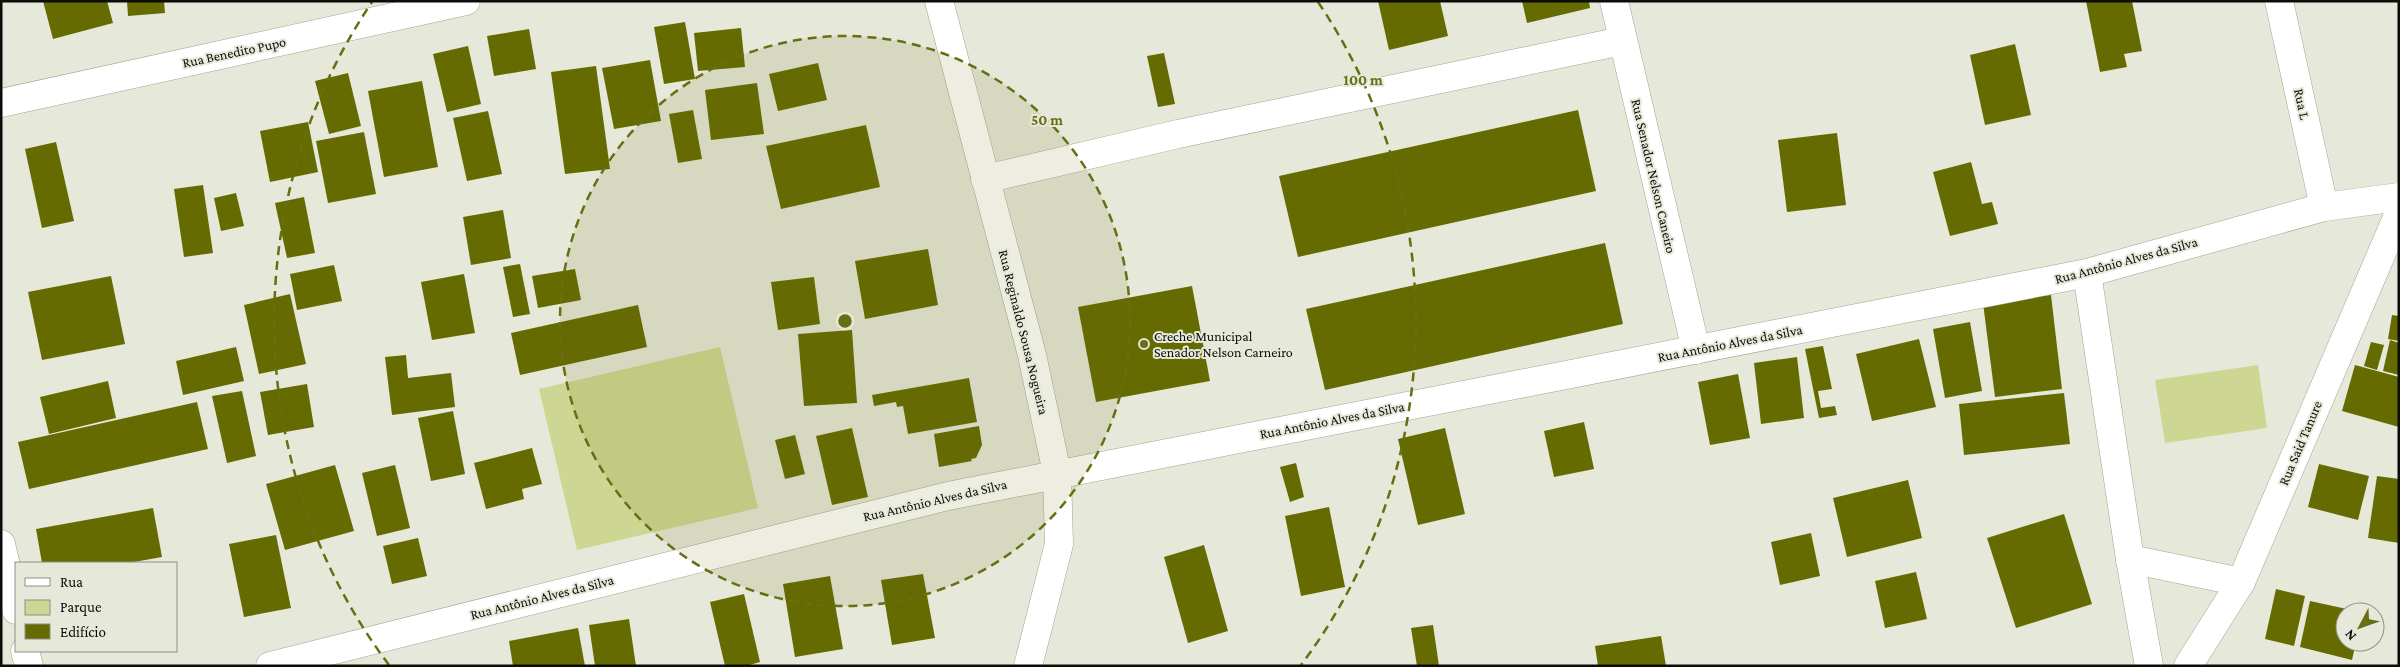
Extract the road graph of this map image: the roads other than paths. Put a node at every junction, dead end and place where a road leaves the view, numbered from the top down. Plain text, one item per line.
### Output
1 (466, 1) edge
2 (939, 1) edge
3 (1614, 1) edge
4 (2279, 1) edge
5 (1622, 40) junction
6 (1, 103) edge
7 (986, 179) junction
8 (2399, 197) edge
9 (2324, 206) junction
10 (2399, 213) edge
11 (2087, 273) junction
12 (1696, 350) junction
13 (1057, 473) junction
14 (1, 544) edge
15 (2130, 560) junction
16 (2240, 582) junction
17 (15, 606) edge
18 (25, 652) edge
19 (29, 666) edge
20 (270, 666) edge
21 (1028, 666) edge
22 (2149, 666) edge
23 (2188, 666) edge

1 - 6 street, Rua Benedito Pupo
2 - 7 street, Rua Reginaldo Sousa Nogueira
3 - 5 street, Rua Senador Nelson Caneiro
4 - 9 street, Rua L
5 - 7 street
5 - 12 street, Rua Senador Nelson Caneiro
7 - 13 street, Rua Reginaldo Sousa Nogueira
8 - 9 street, Rua Antônio Alves da Silva
9 - 11 street, Rua Antônio Alves da Silva
10 - 16 street, Rua Said Tanure
11 - 12 street, Rua Antônio Alves da Silva
11 - 15 street
12 - 13 street, Rua Antônio Alves da Silva
13 - 20 street, Rua Antônio Alves da Silva
13 - 21 street, Rua Reginaldo Sousa Nogueira
14 - 17 street
15 - 16 street
15 - 22 street
16 - 23 street, Rua Said Tanure
18 - 19 street

